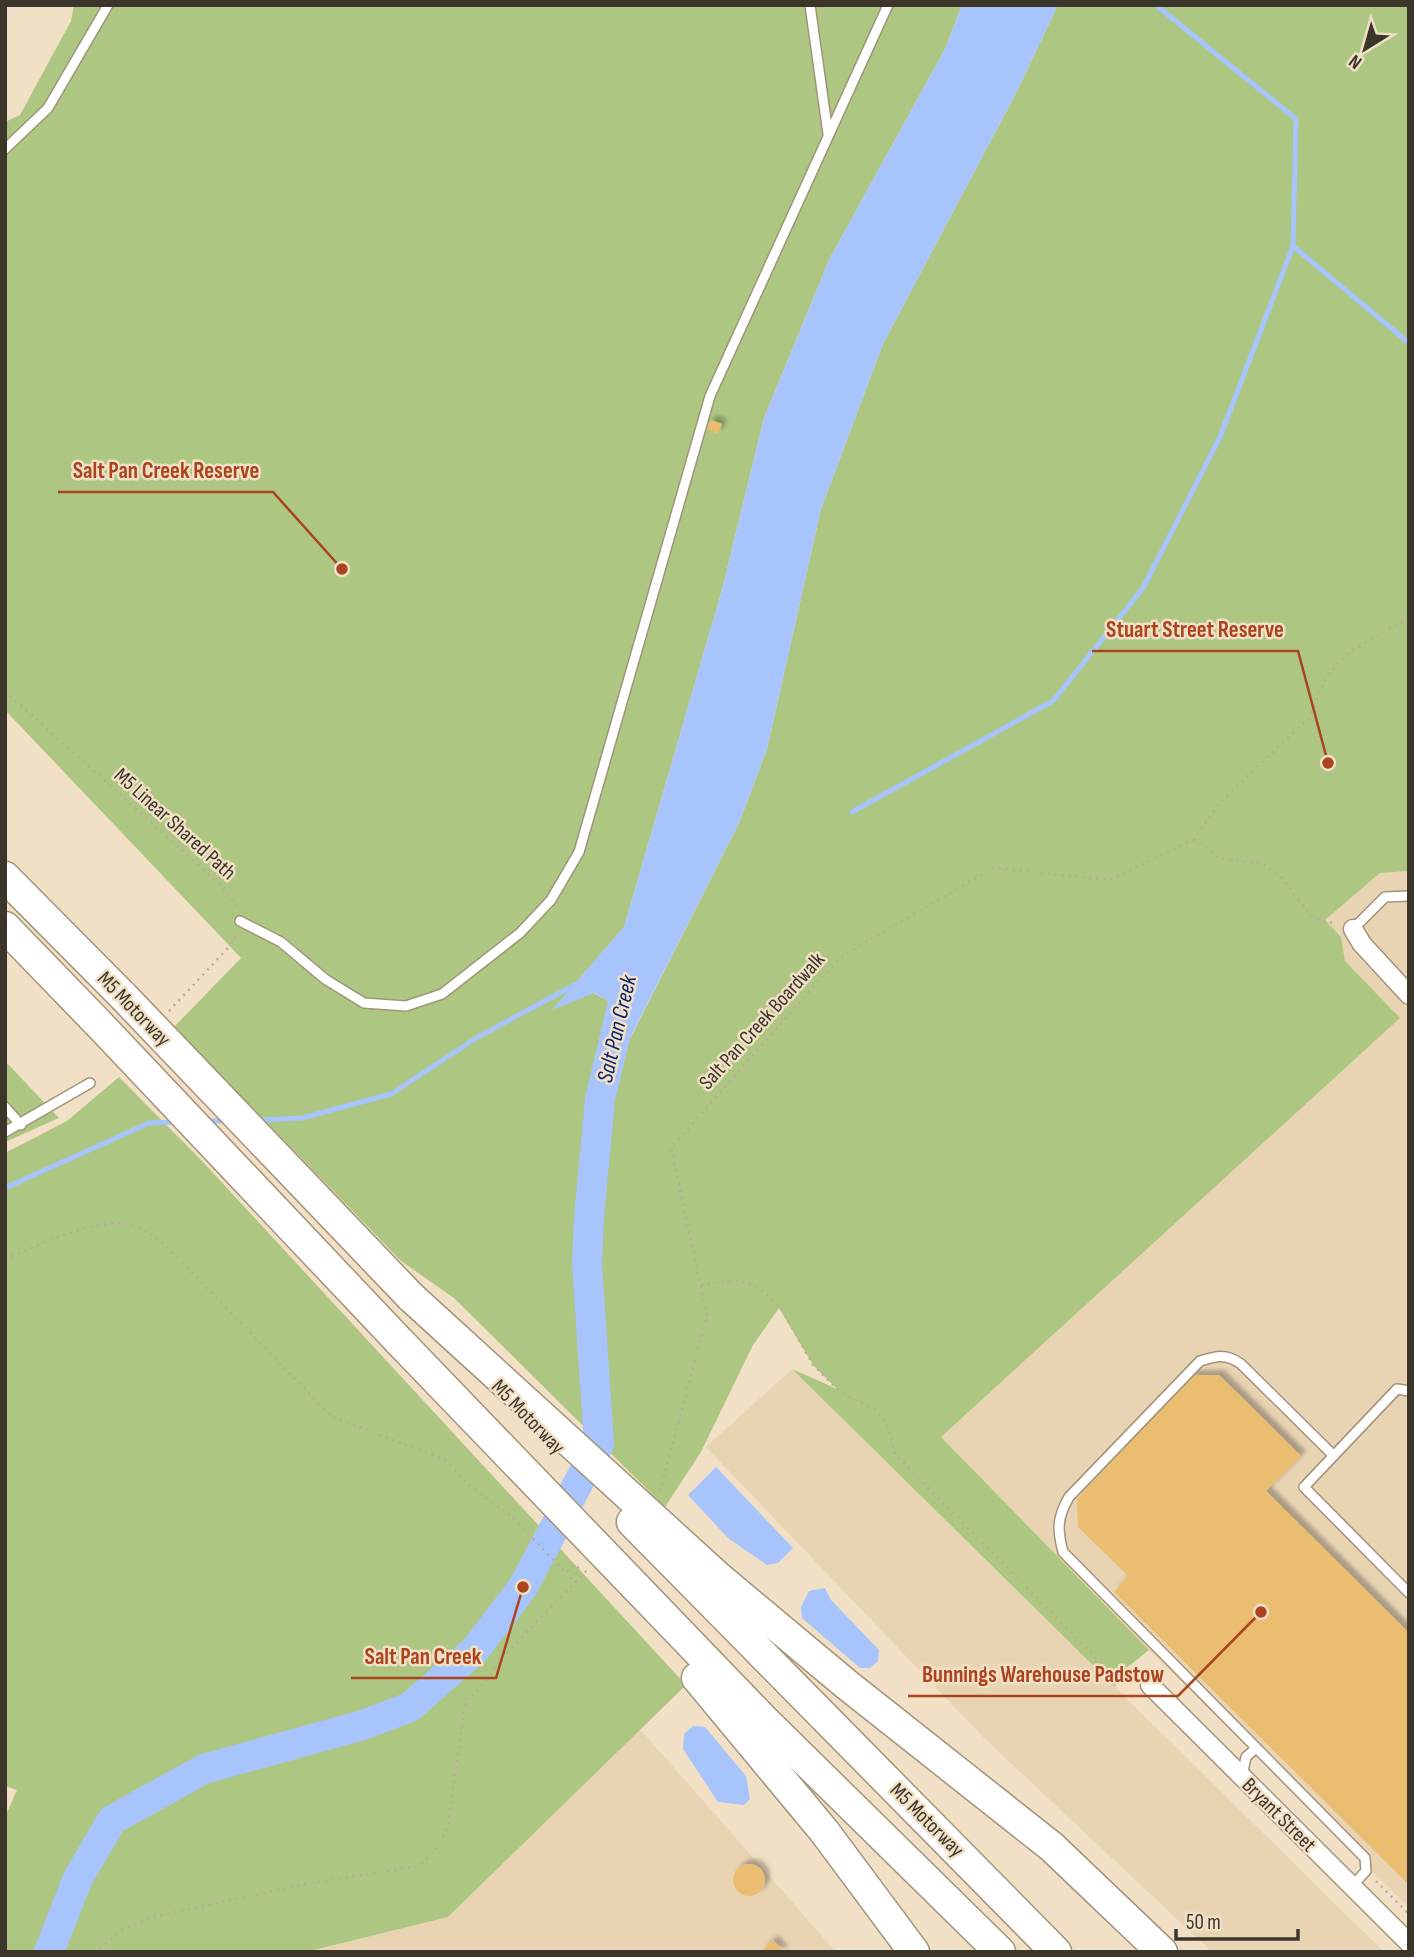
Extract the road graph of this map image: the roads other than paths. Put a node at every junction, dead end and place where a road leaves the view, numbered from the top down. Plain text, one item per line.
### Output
1 (108, 5) edge
2 (810, 5) edge
3 (888, 5) edge
4 (828, 136) junction
5 (5, 149) edge
6 (5, 877) edge
7 (1409, 896) edge
8 (240, 921) road end
9 (5, 927) edge
10 (1353, 929) joint
11 (1409, 995) edge
12 (90, 1083) dead end
13 (5, 1107) edge
14 (20, 1125) junction
15 (5, 1132) edge
16 (1409, 1391) edge
17 (1333, 1455) junction
18 (709, 1585) junction
19 (1409, 1593) edge
20 (665, 1629) junction
21 (1150, 1685) dead end
22 (1256, 1748) junction
23 (1241, 1778) junction
24 (1351, 1887) junction
25 (1409, 1943) edge
26 (914, 1952) edge
27 (1000, 1952) edge
28 (1056, 1952) edge
29 (1162, 1952) edge

1 - 5 lane
2 - 4 lane
3 - 4 lane
4 - 8 lane
6 - 18 highway, M5 Motorway, bridge
7 - 10 lane
9 - 20 highway, M5 Motorway, bridge
10 - 11 street
12 - 14 lane
13 - 14 lane
14 - 15 lane
16 - 17 lane
17 - 19 lane
17 - 22 lane
18 - 28 highway, M5 Motorway
18 - 29 highway
20 - 26 highway
20 - 27 highway, M5 Motorway
21 - 23 street, Bryant Street
22 - 23 lane
22 - 24 lane
23 - 24 street, Bryant Street
24 - 25 street, Bryant Street

